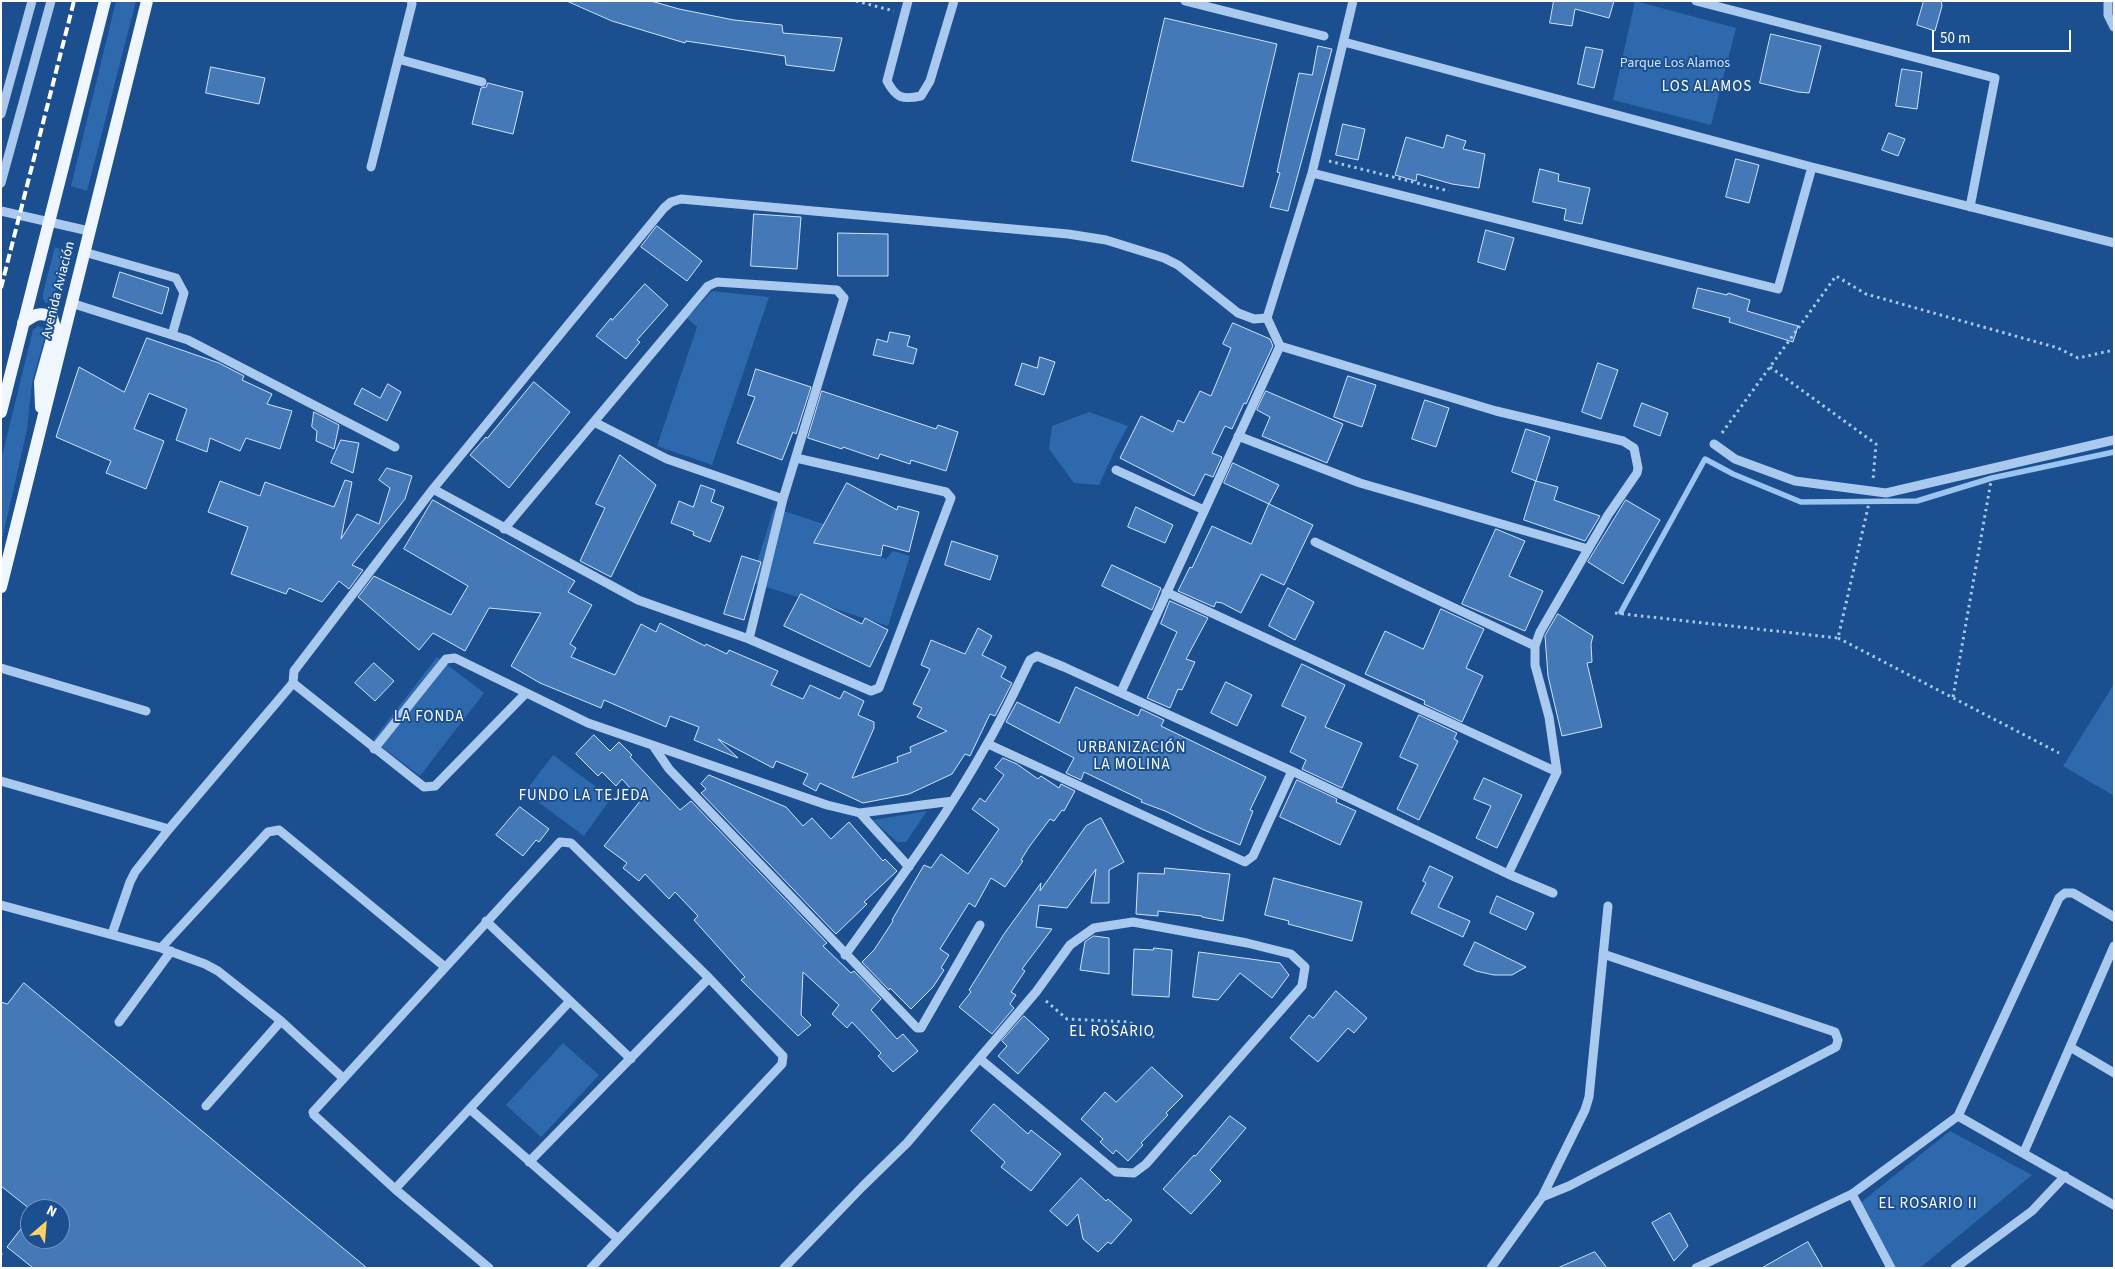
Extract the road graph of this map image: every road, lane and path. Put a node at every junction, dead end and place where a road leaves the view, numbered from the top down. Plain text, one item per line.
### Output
1 (32, 1) edge
2 (51, 1) edge
3 (105, 1) edge
4 (147, 1) edge
5 (411, 1) edge
6 (856, 1) edge
7 (908, 1) edge
8 (954, 1) edge
9 (1185, 1) edge
10 (1353, 1) edge
11 (1696, 1) edge
12 (2108, 1) edge
13 (905, 14) junction
14 (2114, 27) edge
15 (1324, 36) dead end
16 (1344, 42) junction
17 (398, 59) junction
18 (482, 82) dead end
19 (1, 114) edge
20 (371, 167) dead end
21 (1812, 167) junction
22 (1312, 173) junction
23 (1, 183) edge
24 (1970, 206) junction
25 (1, 211) edge
26 (50, 222) junction
27 (89, 231) junction
28 (2114, 243) edge
29 (84, 252) junction
30 (71, 303) junction
31 (1267, 318) junction
32 (23, 323) junction
33 (172, 335) junction
34 (1280, 346) junction
35 (2114, 350) edge
36 (1770, 367) junction
37 (1, 412) edge
38 (42, 422) junction
39 (594, 422) junction
40 (1238, 436) junction
41 (2114, 440) edge
42 (1714, 444) joint
43 (395, 447) dead end
44 (796, 458) junction
45 (1994, 468) junction
46 (1116, 470) dead end
47 (433, 489) junction
48 (1872, 491) junction
49 (783, 499) junction
50 (1204, 510) junction
51 (504, 529) junction
52 (1316, 542) dead end
53 (1588, 548) junction
54 (1, 587) edge
55 (1166, 592) junction
56 (1615, 613) dead end
57 (1838, 638) junction
58 (748, 640) junction
59 (1535, 646) junction
60 (1, 668) edge
61 (292, 683) junction
62 (1121, 692) junction
63 (526, 693) junction
64 (1953, 698) junction
65 (146, 711) dead end
66 (988, 744) junction
67 (654, 747) junction
68 (374, 749) junction
69 (2059, 752) dead end
70 (1292, 771) junction
71 (1557, 772) junction
72 (1, 781) edge
73 (953, 801) junction
74 (860, 814) junction
75 (169, 829) junction
76 (909, 867) junction
77 (1508, 874) junction
78 (1553, 893) dead end
79 (1, 905) edge
80 (1608, 906) dead end
81 (2114, 917) edge
82 (486, 921) junction
83 (980, 925) dead end
84 (112, 934) junction
85 (2114, 946) edge
86 (161, 948) junction
87 (171, 952) junction
88 (1603, 954) junction
89 (845, 955) junction
90 (445, 967) junction
91 (709, 978) junction
92 (1036, 992) junction
93 (570, 1001) junction
94 (281, 1021) junction
95 (119, 1022) dead end
96 (1154, 1037) dead end
97 (2070, 1048) junction
98 (980, 1059) junction
99 (631, 1060) junction
100 (2114, 1073) edge
101 (344, 1078) junction
102 (206, 1106) dead end
103 (470, 1109) junction
104 (1958, 1116) junction
105 (2024, 1152) junction
106 (530, 1162) junction
107 (2065, 1176) junction
108 (394, 1189) junction
109 (1852, 1194) junction
110 (1542, 1197) junction
111 (2114, 1205) edge
112 (618, 1239) junction
113 (489, 1268) edge
114 (591, 1268) edge
115 (784, 1268) edge
116 (1491, 1268) edge
117 (1696, 1268) edge
118 (1891, 1268) edge
119 (1955, 1268) edge

1 - 19 street
2 - 23 street
3 - 26 main road, Avenida Aviación
4 - 27 main road, Avenida Aviación
5 - 17 street
6 - 13 path
7 - 13 street
8 - 13 street
9 - 15 street
10 - 16 street
11 - 24 street
12 - 14 street
16 - 21 street
16 - 22 street
17 - 18 street
17 - 20 street
21 - 22 street
21 - 24 street
22 - 31 street
24 - 28 street
25 - 26 street
26 - 27 street
26 - 32 main road, Avenida Aviación
27 - 29 main road, Avenida Aviación
29 - 30 main road, Avenida Aviación
29 - 33 street
30 - 33 street
30 - 38 main road, Avenida Aviación
31 - 34 street
31 - 47 street
32 - 37 main road, Avenida Aviación
32 - 38 main road
33 - 43 street
34 - 40 street
34 - 53 street
35 - 36 path
36 - 42 path
36 - 48 path
38 - 54 main road, Avenida Aviación
39 - 44 street
39 - 49 street
39 - 51 street
40 - 50 street
40 - 53 street
41 - 45 street
42 - 48 street
44 - 49 street
44 - 58 street
45 - 48 street
45 - 64 path
46 - 50 street
47 - 51 street
47 - 61 street
48 - 57 path
49 - 58 street
50 - 55 street
51 - 58 street
52 - 59 street
53 - 59 street
55 - 62 street
55 - 71 street
56 - 57 path
57 - 64 path
59 - 71 street
60 - 65 street
61 - 68 street
61 - 75 street
62 - 66 street
62 - 70 street
63 - 67 street
63 - 68 street
63 - 68 street
64 - 69 path
66 - 70 street
66 - 73 street
67 - 74 street
67 - 89 street
70 - 77 street
71 - 77 street
72 - 75 street
73 - 74 street
73 - 76 street
74 - 76 street
75 - 84 street
76 - 89 street
77 - 78 street
79 - 84 street
80 - 88 street
81 - 104 street
82 - 90 street
82 - 91 street
82 - 93 street
83 - 89 street
84 - 86 street
85 - 97 street
86 - 87 street
86 - 90 street
87 - 94 street
87 - 95 street
88 - 110 street
88 - 110 street
90 - 101 street
91 - 99 street
91 - 112 street
92 - 96 path
92 - 98 street
92 - 98 street
93 - 99 street
93 - 103 street
94 - 101 street
94 - 102 street
97 - 100 street
97 - 105 street
98 - 115 street
99 - 106 street
101 - 108 street
103 - 106 street
103 - 108 street
104 - 105 street
104 - 109 street
105 - 107 street
106 - 112 street
107 - 111 street
107 - 119 street
108 - 113 street
109 - 117 street
109 - 118 street
110 - 116 street
112 - 114 street

